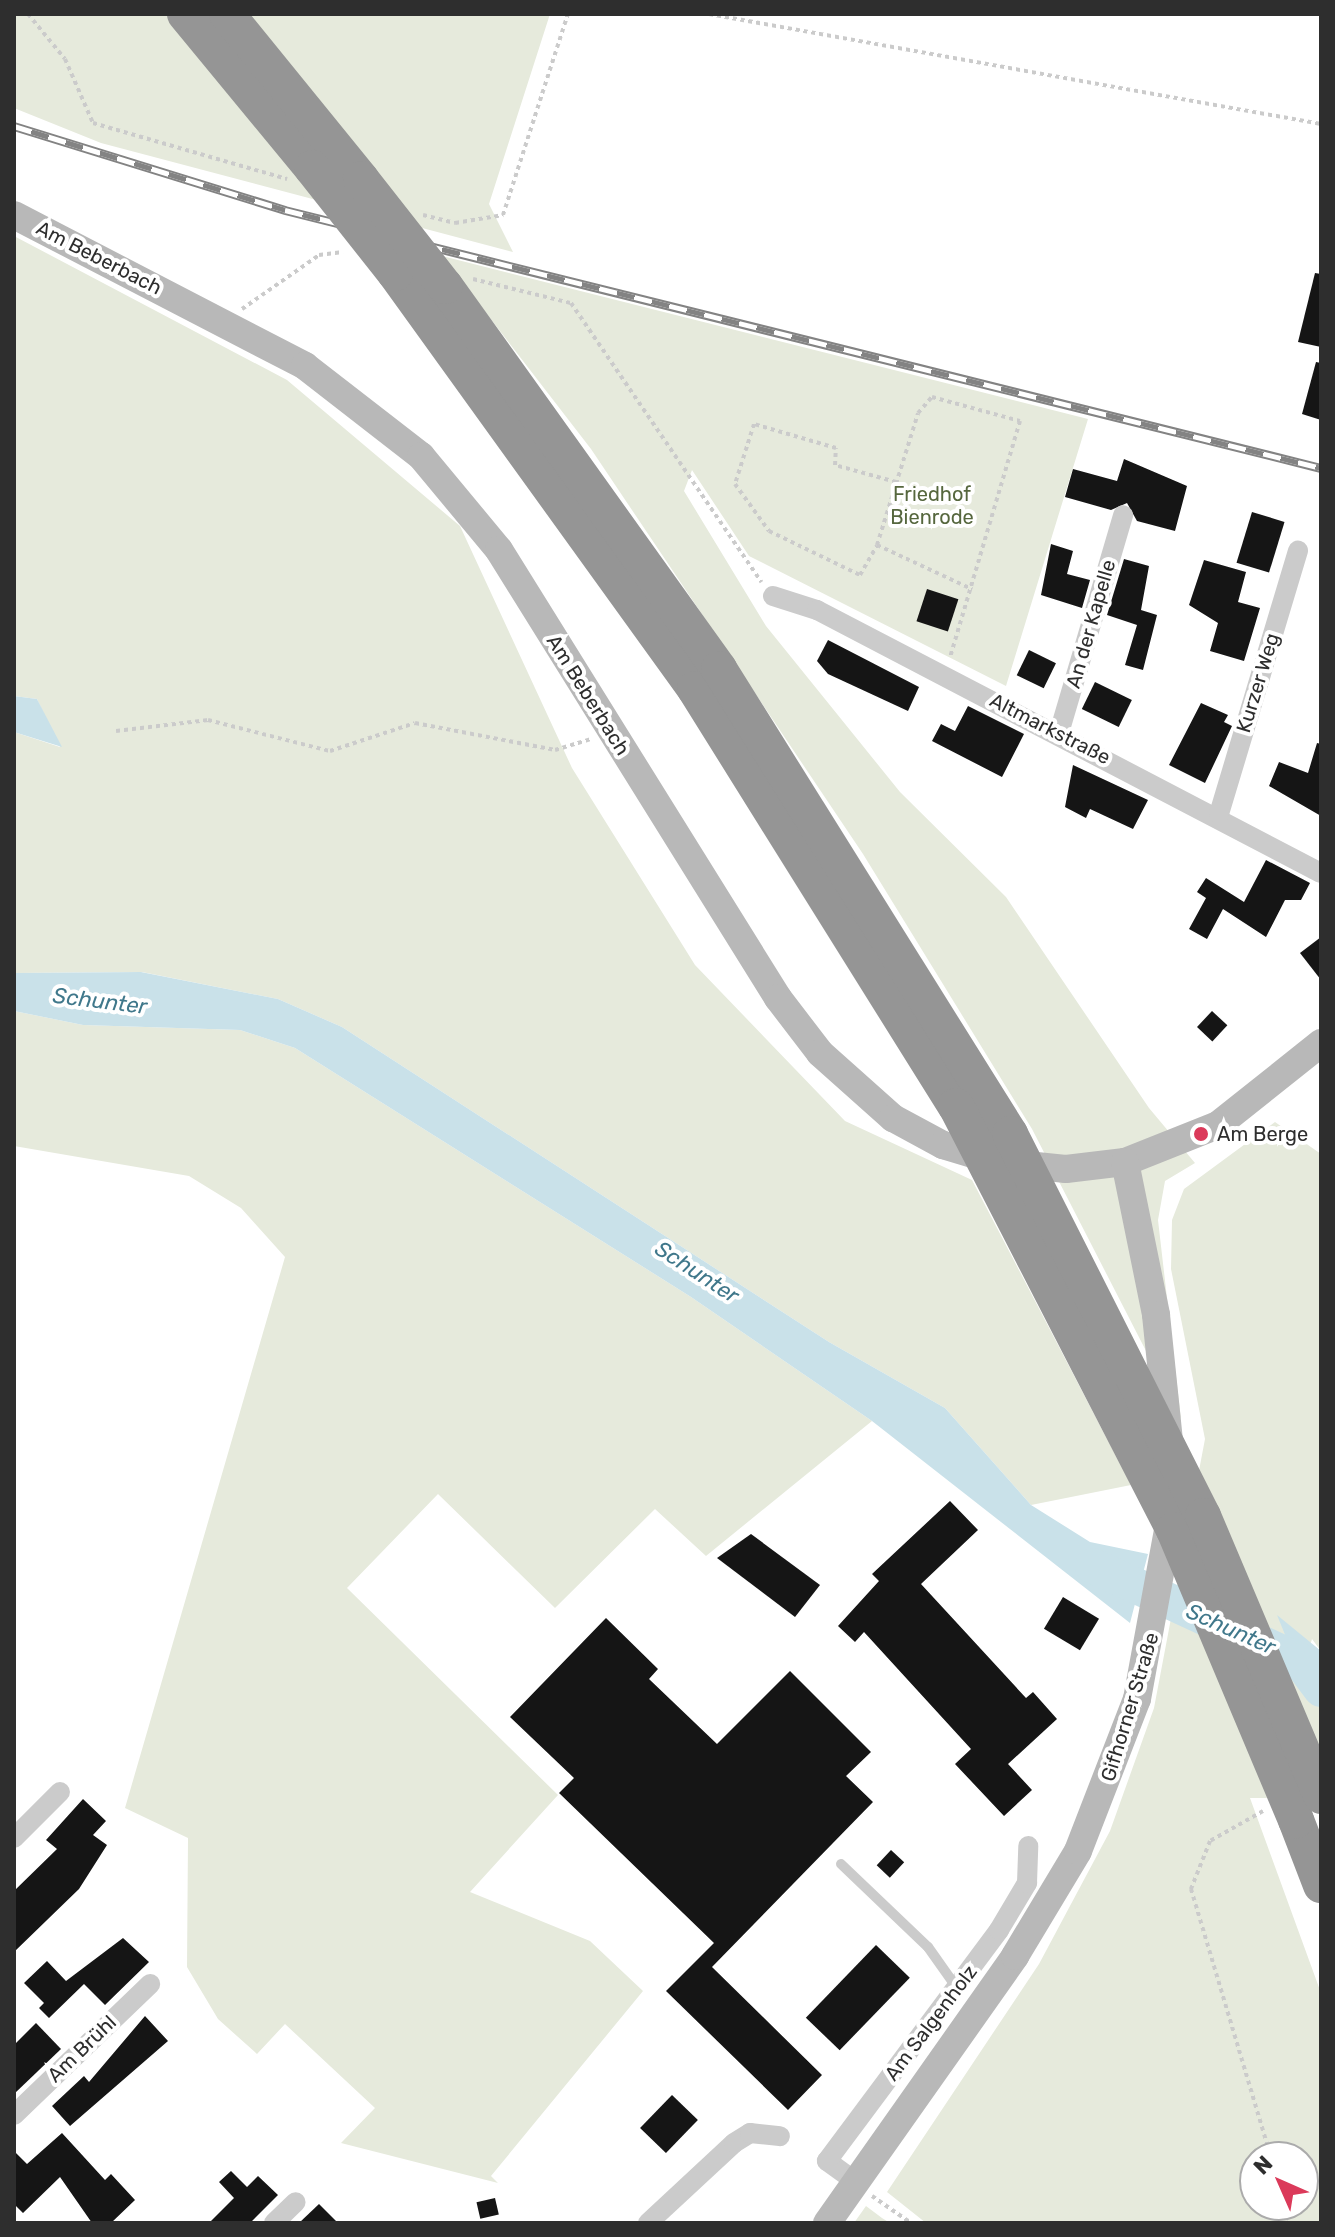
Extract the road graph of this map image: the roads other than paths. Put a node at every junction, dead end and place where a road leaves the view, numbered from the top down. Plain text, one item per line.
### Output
1 (185, 14) edge
2 (227, 14) edge
3 (14, 215) edge
4 (1123, 515) dead end
5 (1298, 551) dead end
6 (773, 596) road end
7 (1059, 733) junction
8 (1219, 814) junction
9 (1321, 873) edge
10 (1321, 1043) edge
11 (1125, 1162) junction
12 (60, 1792) dead end
13 (1308, 1808) edge
14 (14, 1838) edge
15 (1028, 1846) dead end
16 (841, 1864) dead end
17 (1321, 1885) edge
18 (150, 1984) dead end
19 (958, 1990) junction
20 (14, 2115) edge
21 (780, 2136) dead end
22 (856, 2182) junction
23 (296, 2202) dead end
24 (274, 2223) edge
25 (648, 2223) edge
26 (827, 2223) edge

1 - 13 highway, bridge
2 - 13 highway, bridge
3 - 11 main road, Am Beberbach
4 - 7 street, An der Kapelle
5 - 8 street, Kurzer Weg
6 - 7 street, Altmarkstraße
7 - 8 street, Altmarkstraße
8 - 9 street, Altmarkstraße
10 - 11 main road
11 - 22 main road, Gifhorner Straße, bridge
12 - 14 street
13 - 17 highway
15 - 19 street, Am Salgenholz
16 - 19 lane
18 - 20 street, Am Brühl
19 - 22 street, Am Salgenholz
21 - 25 street
22 - 26 main road, Gifhorner Straße
23 - 24 street

